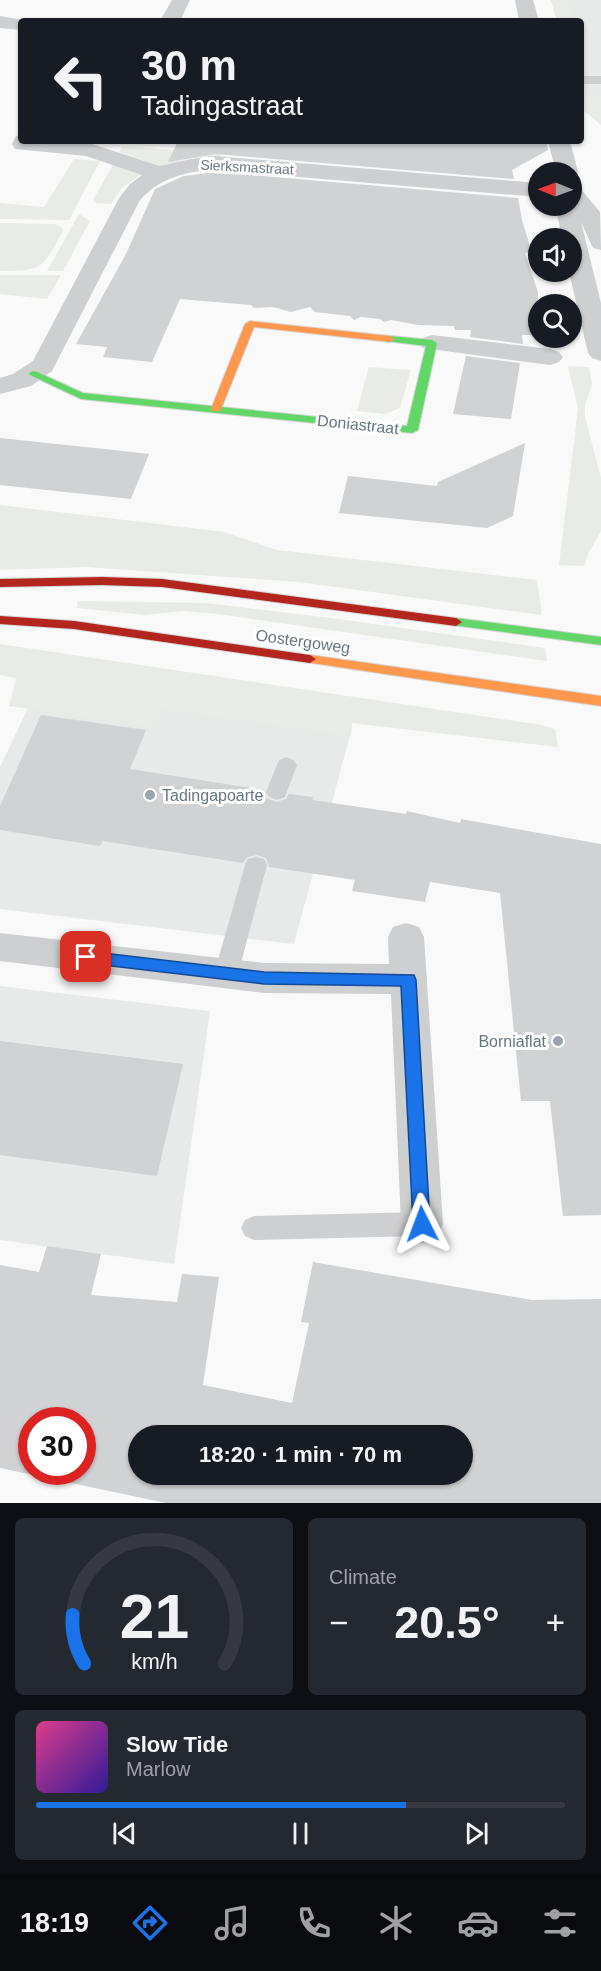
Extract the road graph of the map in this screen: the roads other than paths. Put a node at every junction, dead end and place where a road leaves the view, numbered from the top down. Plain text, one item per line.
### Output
1 (181, 0) edge
2 (524, 0) edge
3 (172, 18) edge
4 (528, 18) edge
5 (0, 22) edge
6 (18, 24) edge
7 (584, 80) edge
8 (601, 80) edge
9 (18, 143) edge
10 (40, 144) edge
11 (560, 144) edge
12 (0, 145) edge
13 (564, 162) edge
14 (161, 174) junction
15 (528, 189) edge
16 (582, 205) edge
17 (569, 216) edge
18 (601, 243) edge
19 (596, 312) edge
20 (432, 343) junction
21 (601, 353) edge
22 (550, 357) dead end
23 (33, 374) junction
24 (0, 386) edge
25 (216, 409) junction
26 (0, 583) edge
27 (0, 620) edge
28 (601, 641) edge
29 (601, 700) edge
30 (286, 765) dead end
31 (278, 792) dead end
32 (256, 865) dead end
33 (406, 937) dead end
34 (0, 947) edge
35 (226, 974) junction
36 (408, 980) junction
37 (422, 1224) joint
38 (254, 1228) dead end

1 - 3 street
2 - 4 street
5 - 6 street
7 - 8 lane
9 - 12 street
10 - 14 street
11 - 13 street
14 - 15 street, Sierksmastraat
14 - 23 street, Sierksmastraat
16 - 18 street
17 - 19 street
19 - 21 street
20 - 22 street
20 - 25 main road
20 - 25 main road, Doniastraat
23 - 24 street, Sierksmastraat
23 - 25 main road, Doniastraat
26 - 28 main road
27 - 29 main road, Oostergoweg
30 - 31 lane
32 - 35 lane
33 - 36 street
34 - 35 street
35 - 36 street
36 - 37 street
37 - 38 lane

